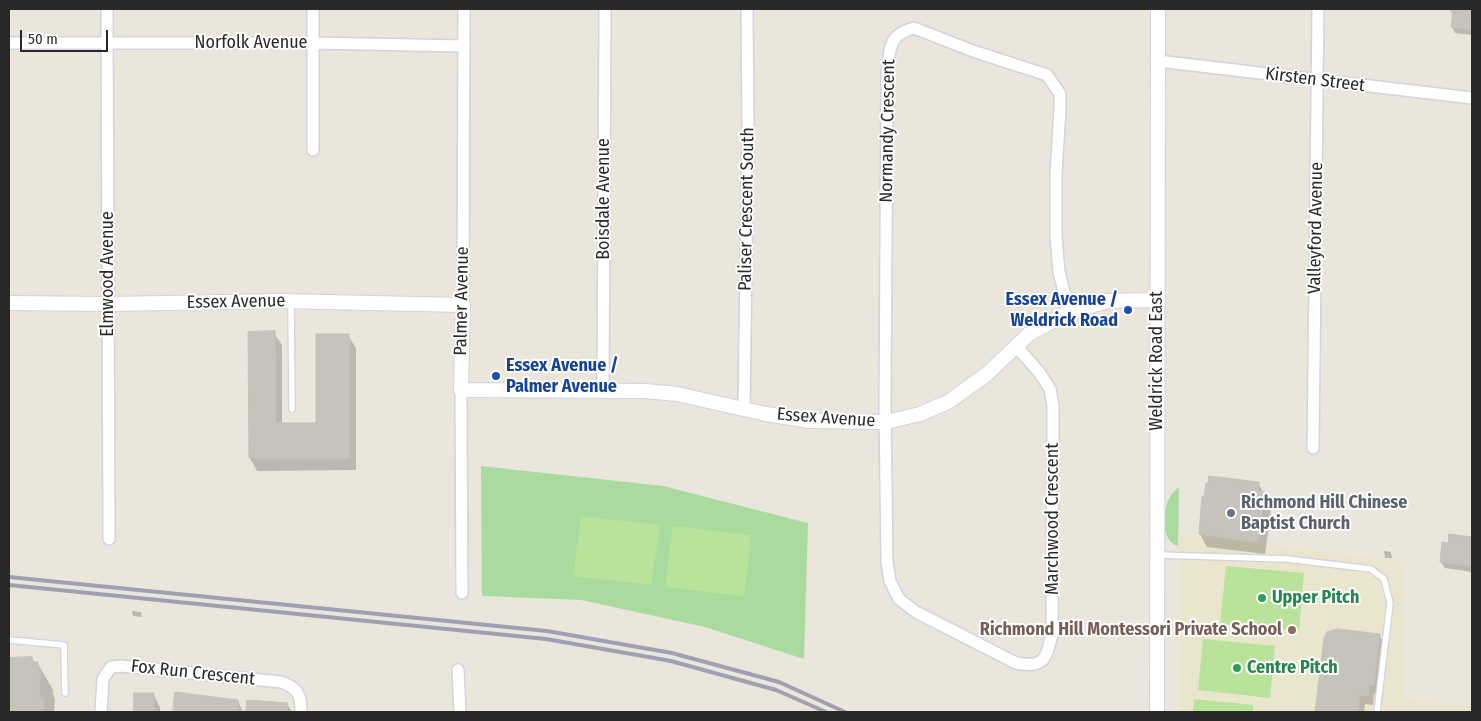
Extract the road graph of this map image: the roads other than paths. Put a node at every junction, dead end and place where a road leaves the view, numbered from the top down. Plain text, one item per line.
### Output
1 (107, 9) edge
2 (313, 9) edge
3 (464, 9) edge
4 (605, 9) edge
5 (747, 9) edge
6 (1158, 9) edge
7 (1318, 9) edge
8 (107, 42) junction
9 (9, 43) edge
10 (313, 43) junction
11 (464, 46) junction
12 (1158, 61) junction
13 (1318, 80) junction
14 (1472, 98) edge
15 (313, 150) dead end
16 (1157, 300) junction
17 (291, 301) junction
18 (9, 303) edge
19 (108, 304) junction
20 (463, 306) junction
21 (1069, 312) junction
22 (1016, 346) junction
23 (461, 390) junction
24 (602, 390) junction
25 (744, 408) junction
26 (292, 409) dead end
27 (886, 422) junction
28 (1313, 448) dead end
29 (109, 539) dead end
30 (1158, 555) junction
31 (462, 593) dead end
32 (9, 640) edge
33 (458, 670) dead end
34 (65, 693) dead end
35 (102, 712) edge
36 (301, 712) edge
37 (460, 712) edge
38 (1157, 712) edge
39 (1377, 712) edge

1 - 8 street, Elmwood Avenue
2 - 10 street
3 - 11 street, Palmer Avenue
4 - 24 street, Boisdale Avenue
5 - 25 street, Paliser Crescent South
6 - 12 street, Weldrick Road East
7 - 13 street, Valleyford Avenue
8 - 9 street, Norfolk Avenue
8 - 10 street, Norfolk Avenue
8 - 19 street, Elmwood Avenue
10 - 11 street, Norfolk Avenue
10 - 15 street
11 - 20 street, Palmer Avenue
12 - 13 street, Kirsten Street
12 - 16 street, Weldrick Road East
13 - 14 street, Kirsten Street
13 - 28 street, Valleyford Avenue
16 - 21 street, Essex Avenue
16 - 30 street, Weldrick Road East
17 - 19 street, Essex Avenue
17 - 20 street, Essex Avenue
17 - 26 lane
18 - 19 street, Essex Avenue
19 - 29 street, Elmwood Avenue
20 - 23 street, Palmer Avenue
21 - 22 street, Essex Avenue
21 - 27 street, Normandy Crescent
22 - 27 street, Essex Avenue
22 - 27 street, Marchwood Crescent
23 - 24 street, Essex Avenue
23 - 31 street, Palmer Avenue
24 - 25 street, Essex Avenue
25 - 27 street, Essex Avenue
30 - 38 street, Weldrick Road East
30 - 39 lane
32 - 34 lane
33 - 37 street
35 - 36 street, Fox Run Crescent

